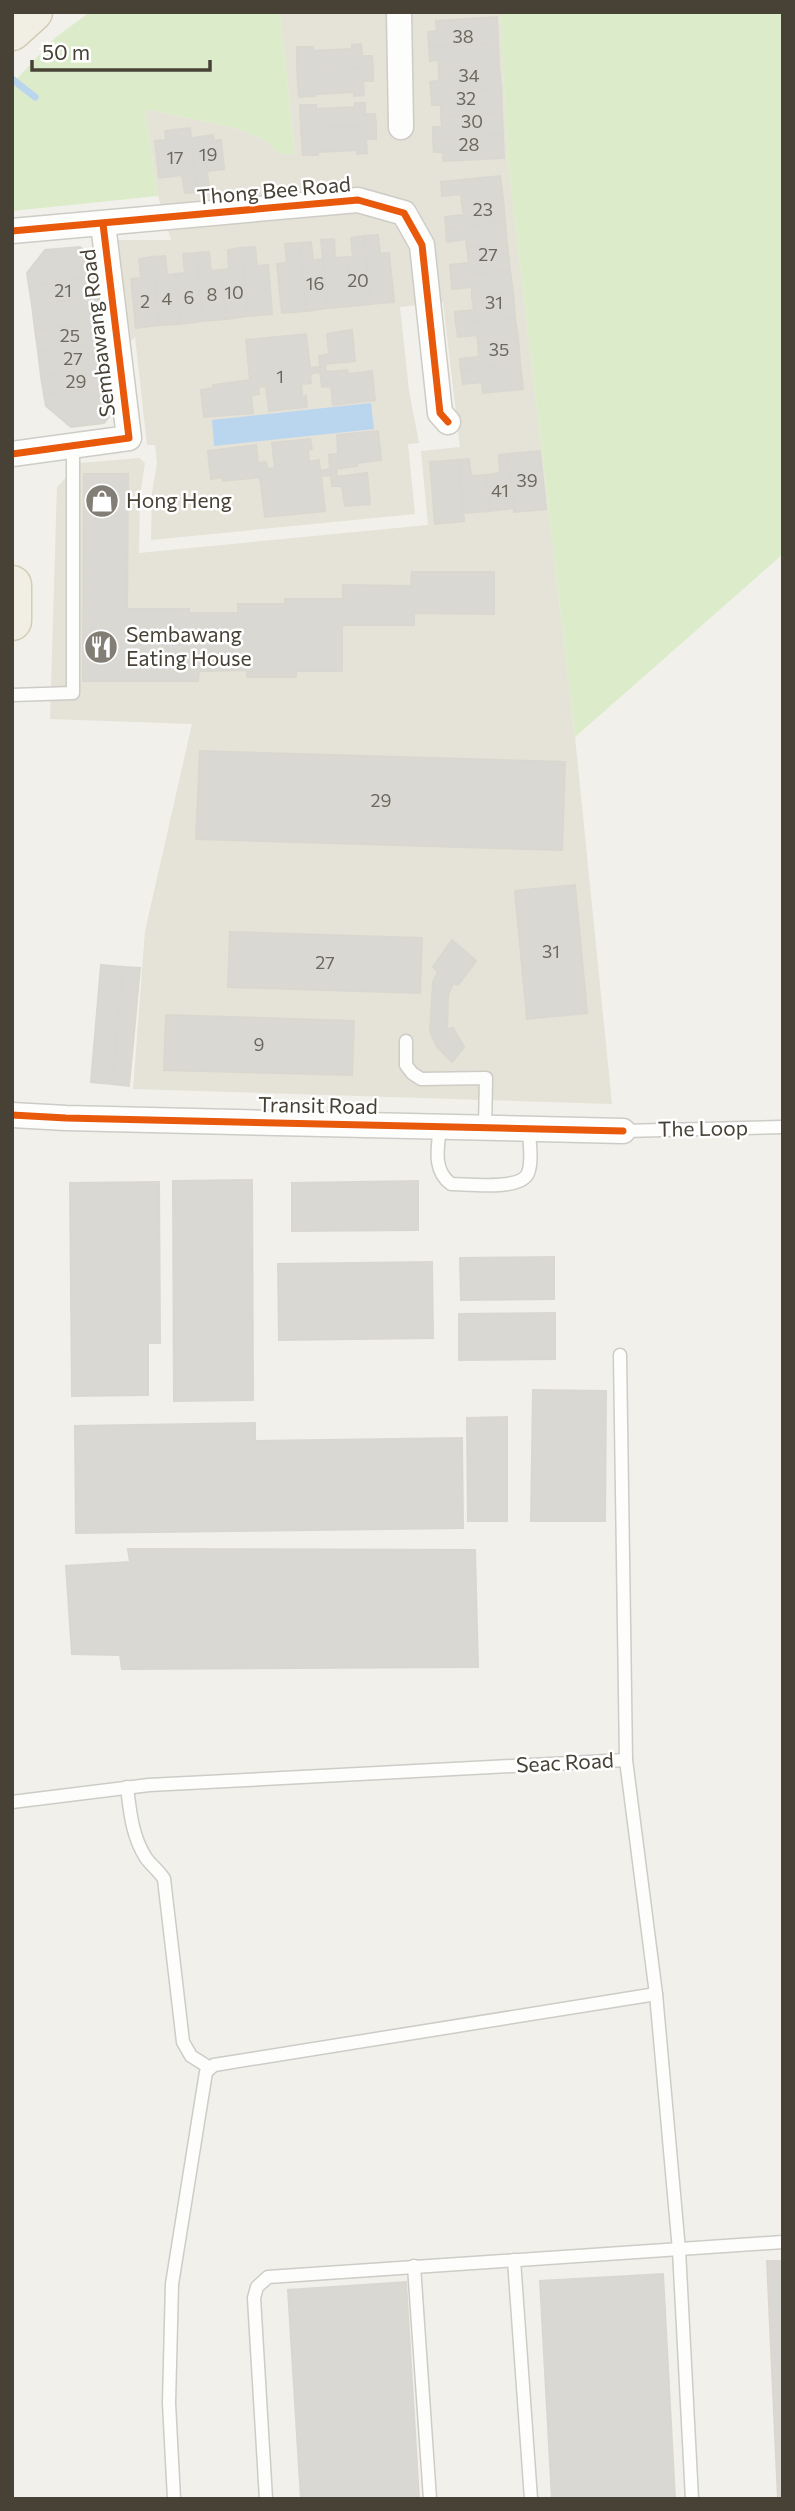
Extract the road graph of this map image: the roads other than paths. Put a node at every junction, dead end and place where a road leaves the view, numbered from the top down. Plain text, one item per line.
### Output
1 (33, 12) edge
2 (399, 12) edge
3 (12, 31) edge
4 (401, 127) dead end
5 (103, 224) junction
6 (12, 231) edge
7 (448, 422) dead end
8 (74, 446) junction
9 (12, 454) edge
10 (12, 585) edge
11 (12, 621) edge
12 (12, 695) edge
13 (406, 1041) dead end
14 (12, 1115) edge
15 (440, 1126) junction
16 (783, 1127) edge
17 (485, 1128) junction
18 (529, 1129) junction
19 (623, 1131) joint
20 (620, 1355) dead end
21 (626, 1760) junction
22 (127, 1787) junction
23 (12, 1802) edge
24 (656, 1994) junction
25 (210, 2068) junction
26 (783, 2242) edge
27 (679, 2250) junction
28 (513, 2260) junction
29 (414, 2266) junction
30 (174, 2499) edge
31 (266, 2499) edge
32 (430, 2499) edge
33 (531, 2499) edge
34 (692, 2499) edge

1 - 3 main road
2 - 4 street
5 - 6 street, Thong Bee Road
5 - 7 street, Thong Bee Road
5 - 8 street, Sembawang Road
8 - 9 street
8 - 12 lane
10 - 11 main road
13 - 17 lane
14 - 15 street, Transit Road
15 - 17 street, Transit Road
15 - 18 lane
16 - 19 lane, The Loop
17 - 18 street, Transit Road
18 - 19 street, Transit Road
20 - 21 lane
21 - 22 lane, Seac Road
21 - 24 lane, Seac Road
22 - 23 lane, Seac Road
22 - 25 lane
24 - 25 lane
24 - 27 lane, Seac Road
25 - 30 lane
26 - 27 lane
27 - 28 lane
27 - 34 lane, Seac Road
28 - 29 lane
28 - 33 lane
29 - 31 lane
29 - 32 lane

